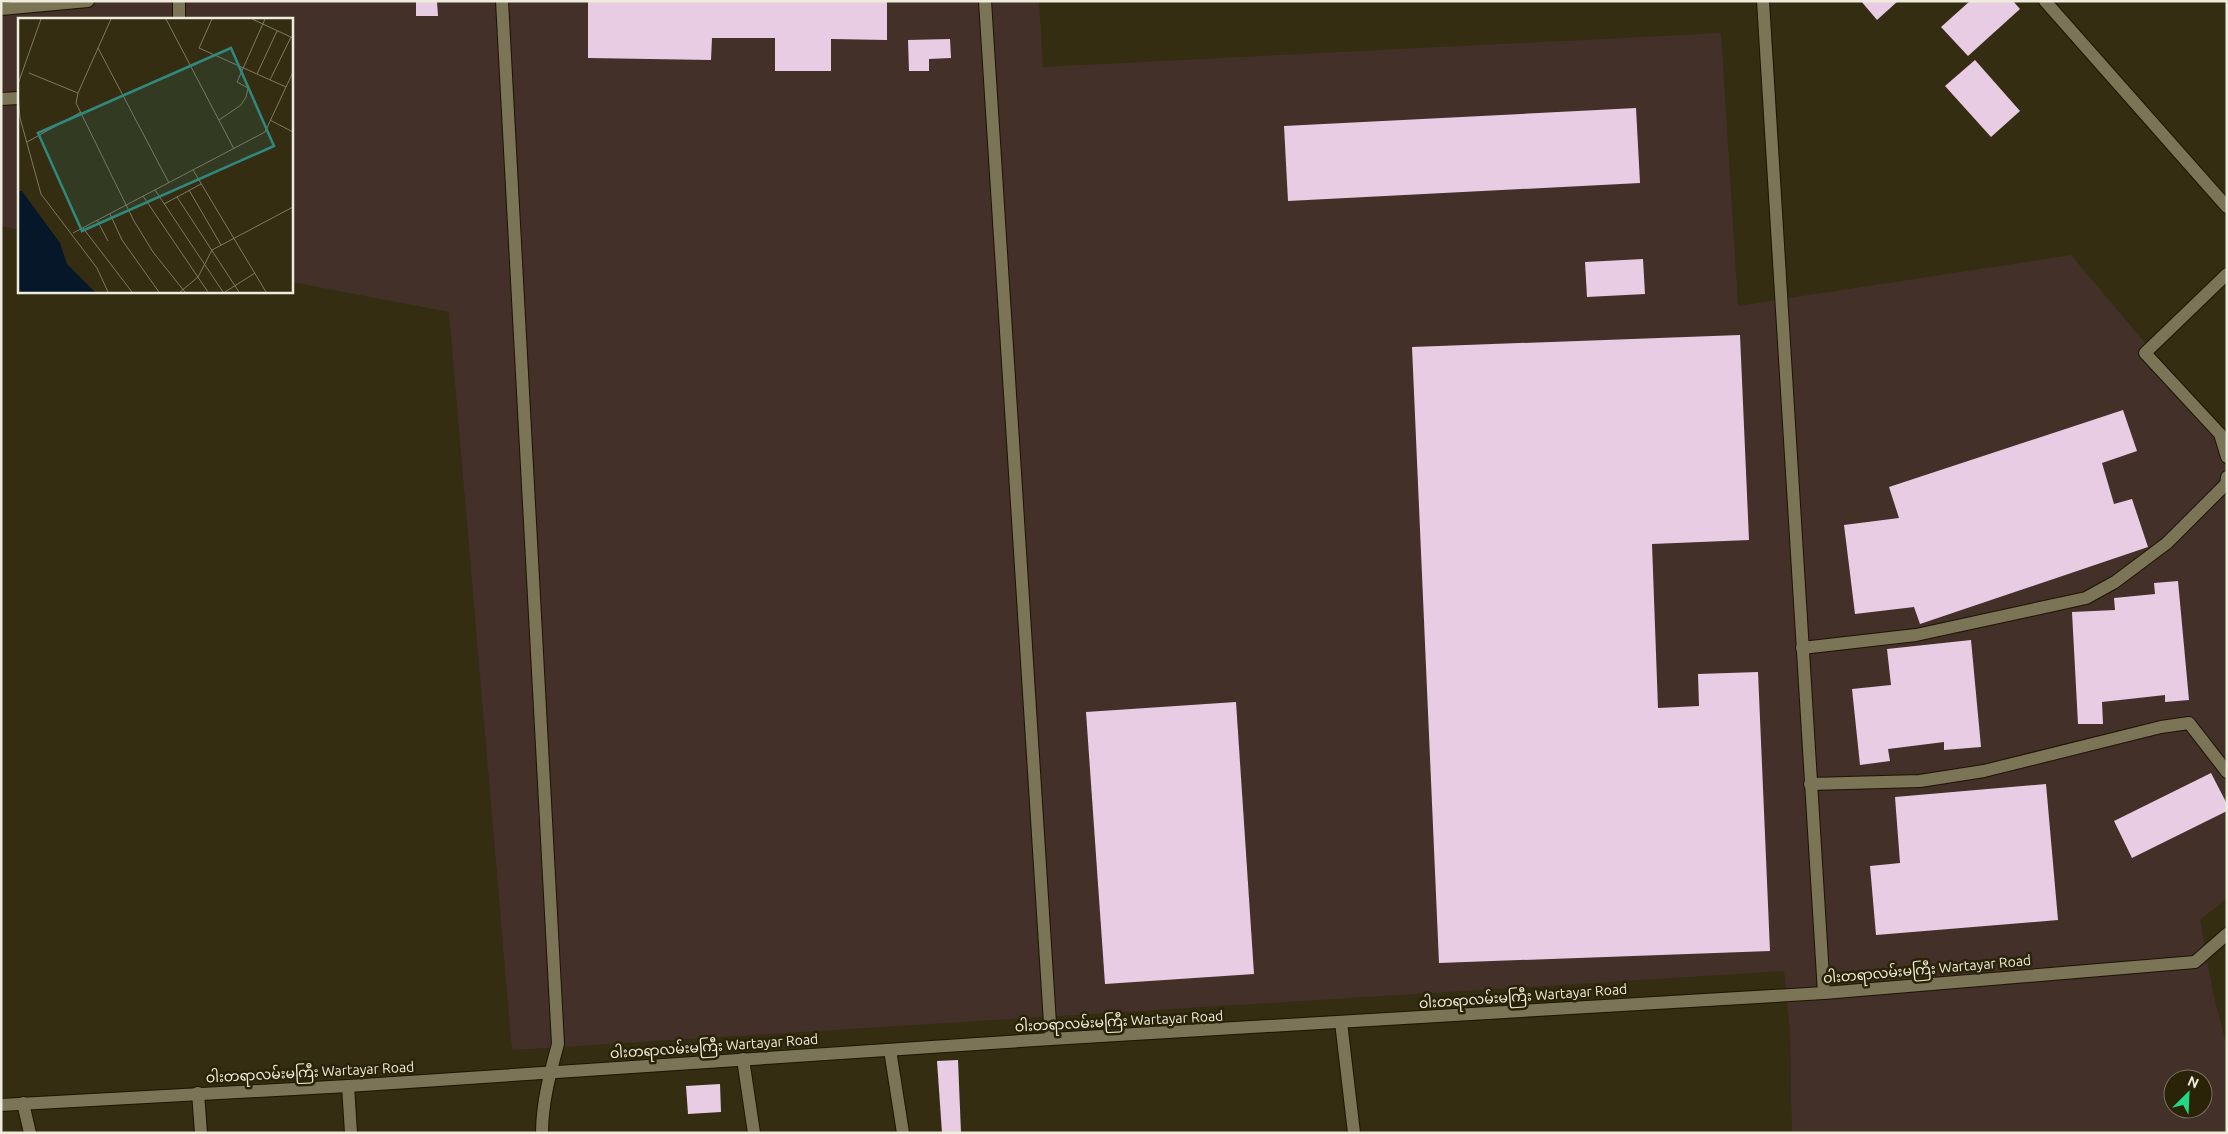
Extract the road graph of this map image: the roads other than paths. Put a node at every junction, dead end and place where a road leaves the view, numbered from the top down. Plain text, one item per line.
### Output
1 (88, 1) edge
2 (179, 1) edge
3 (502, 1) edge
4 (985, 1) edge
5 (1763, 1) edge
6 (2044, 1) edge
7 (1, 9) edge
8 (179, 18) edge
9 (18, 98) edge
10 (1, 99) edge
11 (2227, 207) edge
12 (2227, 274) edge
13 (2227, 457) edge
14 (2227, 477) edge
15 (1802, 648) junction
16 (2227, 772) edge
17 (1810, 784) junction
18 (2227, 934) edge
19 (1824, 993) junction
20 (1341, 1022) junction
21 (1051, 1039) junction
22 (890, 1050) junction
23 (743, 1059) junction
24 (550, 1072) junction
25 (348, 1086) junction
26 (198, 1093) junction
27 (23, 1104) junction
28 (1, 1105) edge
29 (30, 1133) edge
30 (201, 1133) edge
31 (351, 1133) edge
32 (542, 1133) edge
33 (754, 1133) edge
34 (903, 1133) edge
35 (1354, 1133) edge

1 - 7 street
2 - 8 street
3 - 24 street
4 - 21 street
5 - 15 street
6 - 11 street
9 - 10 street
12 - 13 street
14 - 15 street
15 - 17 street
16 - 17 street
17 - 19 street
18 - 19 street, ဝါးတရာလမ်းမကြီး Wartayar Road
19 - 20 street, ဝါးတရာလမ်းမကြီး Wartayar Road
20 - 21 street, ဝါးတရာလမ်းမကြီး Wartayar Road
20 - 35 street
21 - 22 street, ဝါးတရာလမ်းမကြီး Wartayar Road
22 - 23 street, ဝါးတရာလမ်းမကြီး Wartayar Road
22 - 34 street
23 - 24 street, ဝါးတရာလမ်းမကြီး Wartayar Road
23 - 33 street
24 - 25 street, ဝါးတရာလမ်းမကြီး Wartayar Road
24 - 32 street
25 - 26 street, ဝါးတရာလမ်းမကြီး Wartayar Road
25 - 31 street
26 - 27 street, ဝါးတရာလမ်းမကြီး Wartayar Road
26 - 30 street
27 - 28 street, ဝါးတရာလမ်းမကြီး Wartayar Road
27 - 29 street

